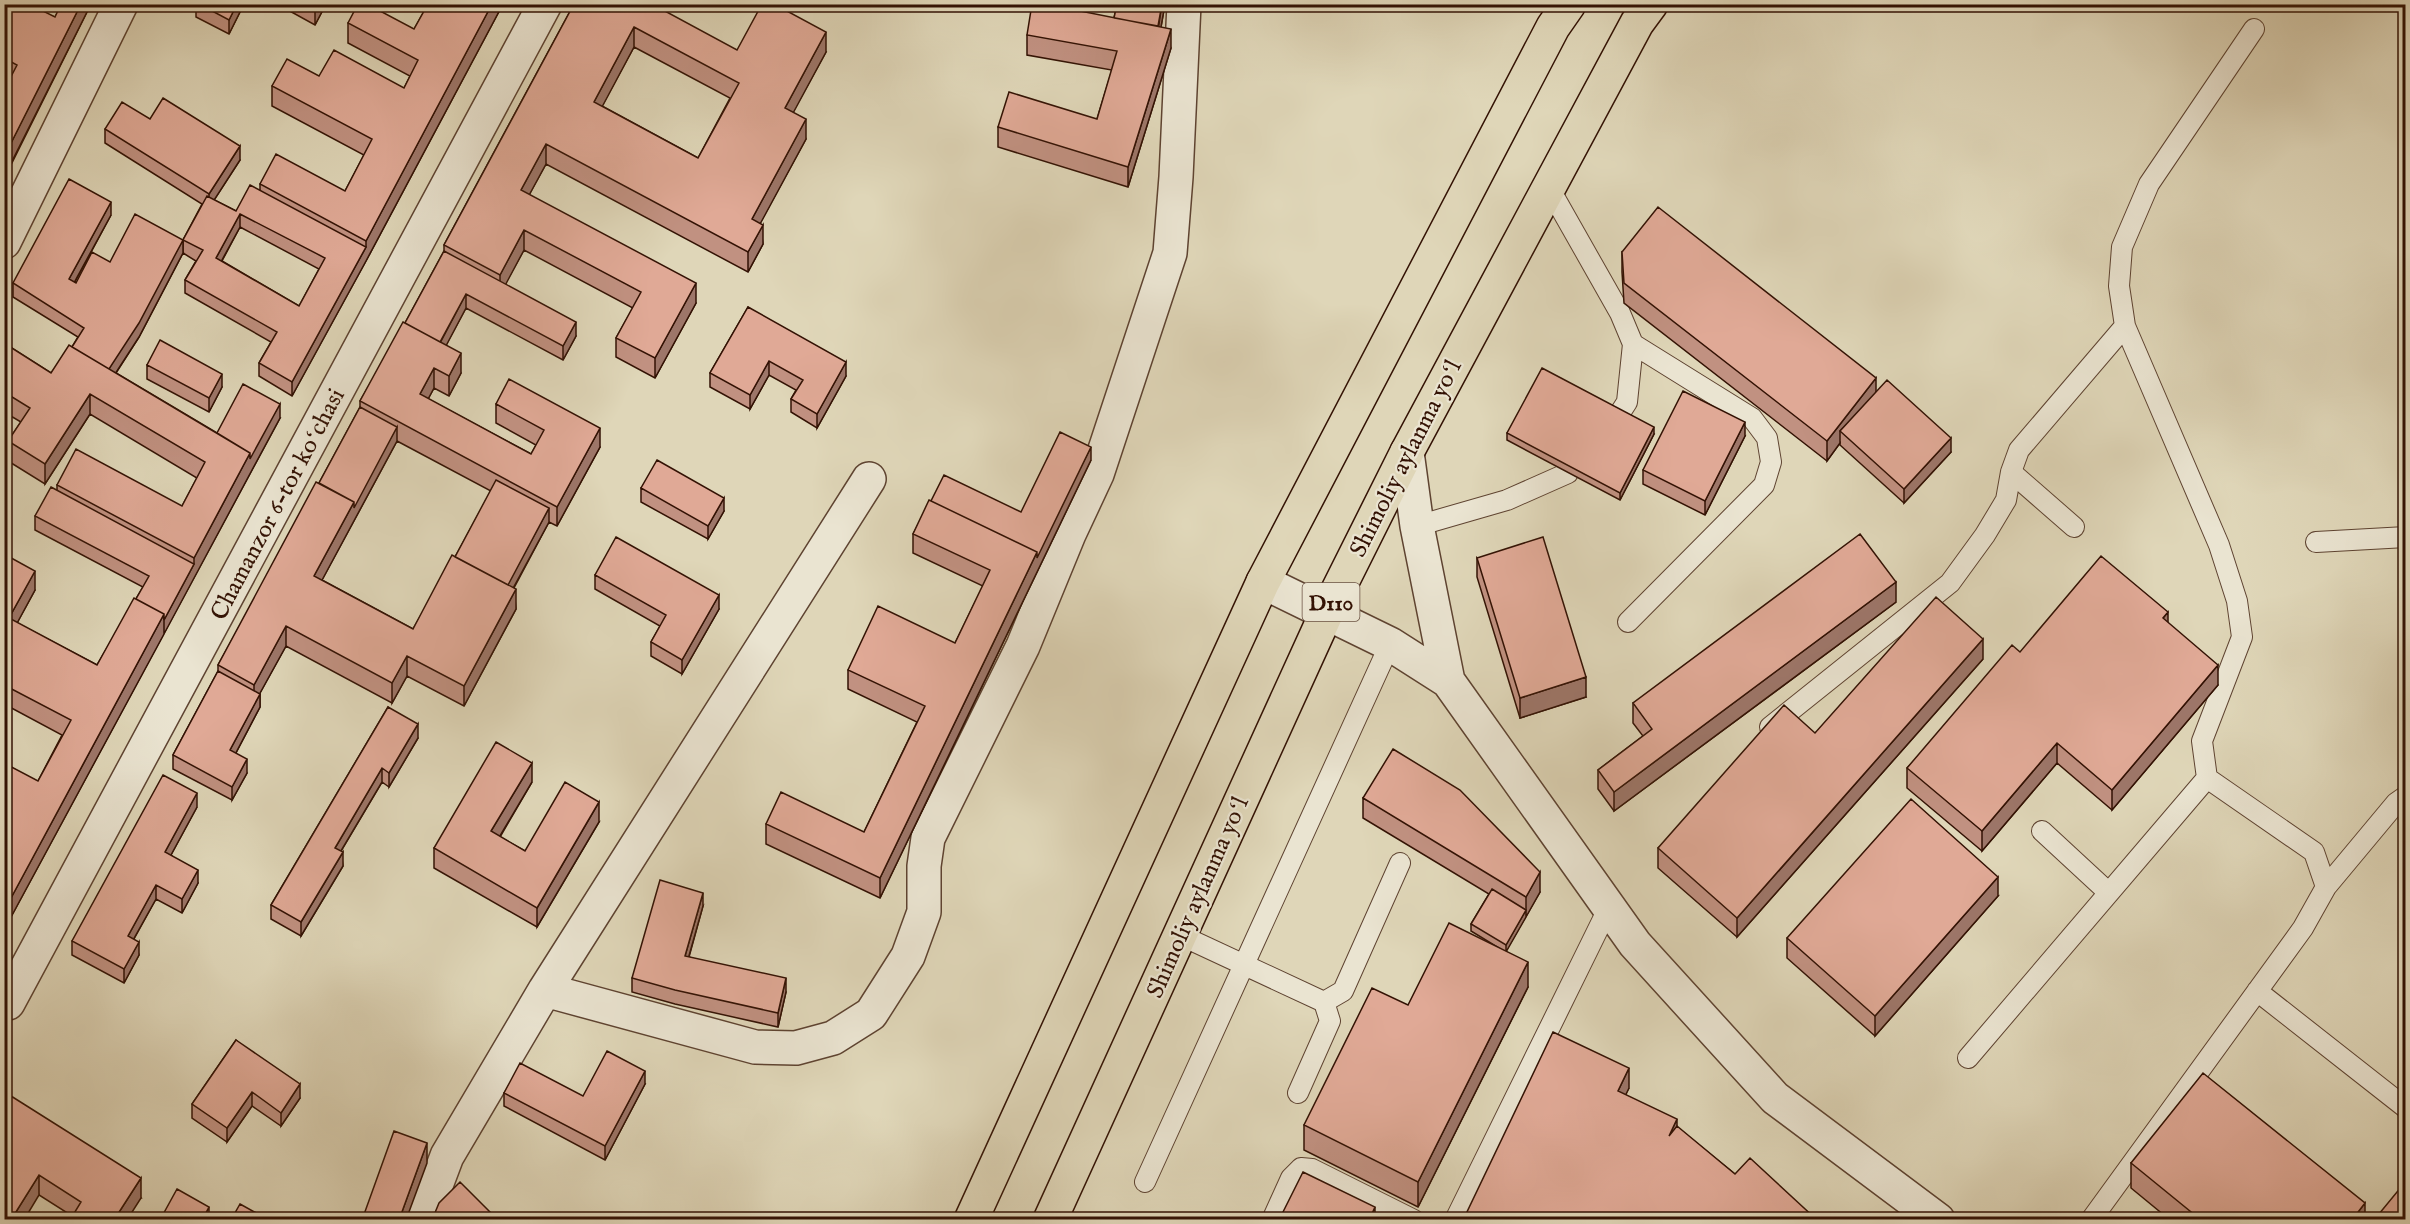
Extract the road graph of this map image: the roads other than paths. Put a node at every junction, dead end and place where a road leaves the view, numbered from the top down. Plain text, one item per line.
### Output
1 (121, 4) edge
2 (545, 4) edge
3 (1184, 4) edge
4 (1569, 4) edge
5 (1651, 4) edge
6 (2254, 29) dead end
7 (1548, 186) junction
8 (4, 242) edge
9 (2126, 326) junction
10 (1633, 344) junction
11 (1618, 416) edge
12 (1407, 452) junction
13 (2010, 472) junction
14 (1568, 473) edge
15 (869, 480) dead end
16 (1417, 526) junction
17 (2074, 527) dead end
18 (2406, 537) edge
19 (2316, 542) dead end
20 (1263, 582) junction
21 (1327, 612) junction
22 (1628, 622) dead end
23 (1390, 644) junction
24 (1448, 681) junction
25 (1752, 741) edge
26 (2207, 778) junction
27 (2406, 796) edge
28 (2042, 831) dead end
29 (1400, 863) dead end
30 (2326, 887) junction
31 (2109, 893) junction
32 (1609, 907) junction
33 (1180, 934) junction
34 (1244, 964) junction
35 (545, 990) junction
36 (2257, 991) junction
37 (1324, 1002) junction
38 (8, 1003) dead end
39 (1968, 1058) dead end
40 (1298, 1093) dead end
41 (2406, 1108) edge
42 (1145, 1182) dead end
43 (423, 1220) edge
44 (971, 1220) edge
45 (1050, 1220) edge
46 (1272, 1220) edge
47 (1414, 1220) edge
48 (1455, 1220) edge
49 (1938, 1220) edge
50 (2091, 1220) edge

1 - 8 street
2 - 38 street, Chamanzor 6-tor koʻchasi
3 - 35 street
4 - 20 main road, D110
5 - 7 main road, Shimoliy aylanma yoʻl / D110
6 - 9 lane
7 - 10 lane
7 - 12 main road, Shimoliy aylanma yoʻl / D110
9 - 13 lane
9 - 26 lane
10 - 11 lane
10 - 22 lane
12 - 16 street
12 - 21 main road, Shimoliy aylanma yoʻl / D110
13 - 17 lane
13 - 25 lane
14 - 16 lane
15 - 35 street
16 - 24 street
18 - 19 lane
20 - 21 street
20 - 44 main road, D110
21 - 23 street
21 - 33 main road, Shimoliy aylanma yoʻl / D110
23 - 24 street
23 - 34 lane
24 - 32 street
26 - 30 lane
26 - 31 lane
27 - 30 lane
28 - 31 lane
29 - 37 lane
30 - 36 lane
31 - 39 lane
32 - 48 lane
32 - 49 street
33 - 34 lane
33 - 45 main road, Shimoliy aylanma yoʻl / D110
34 - 37 lane
34 - 42 lane
35 - 43 street
36 - 41 lane
36 - 50 lane
37 - 40 lane
46 - 47 lane

